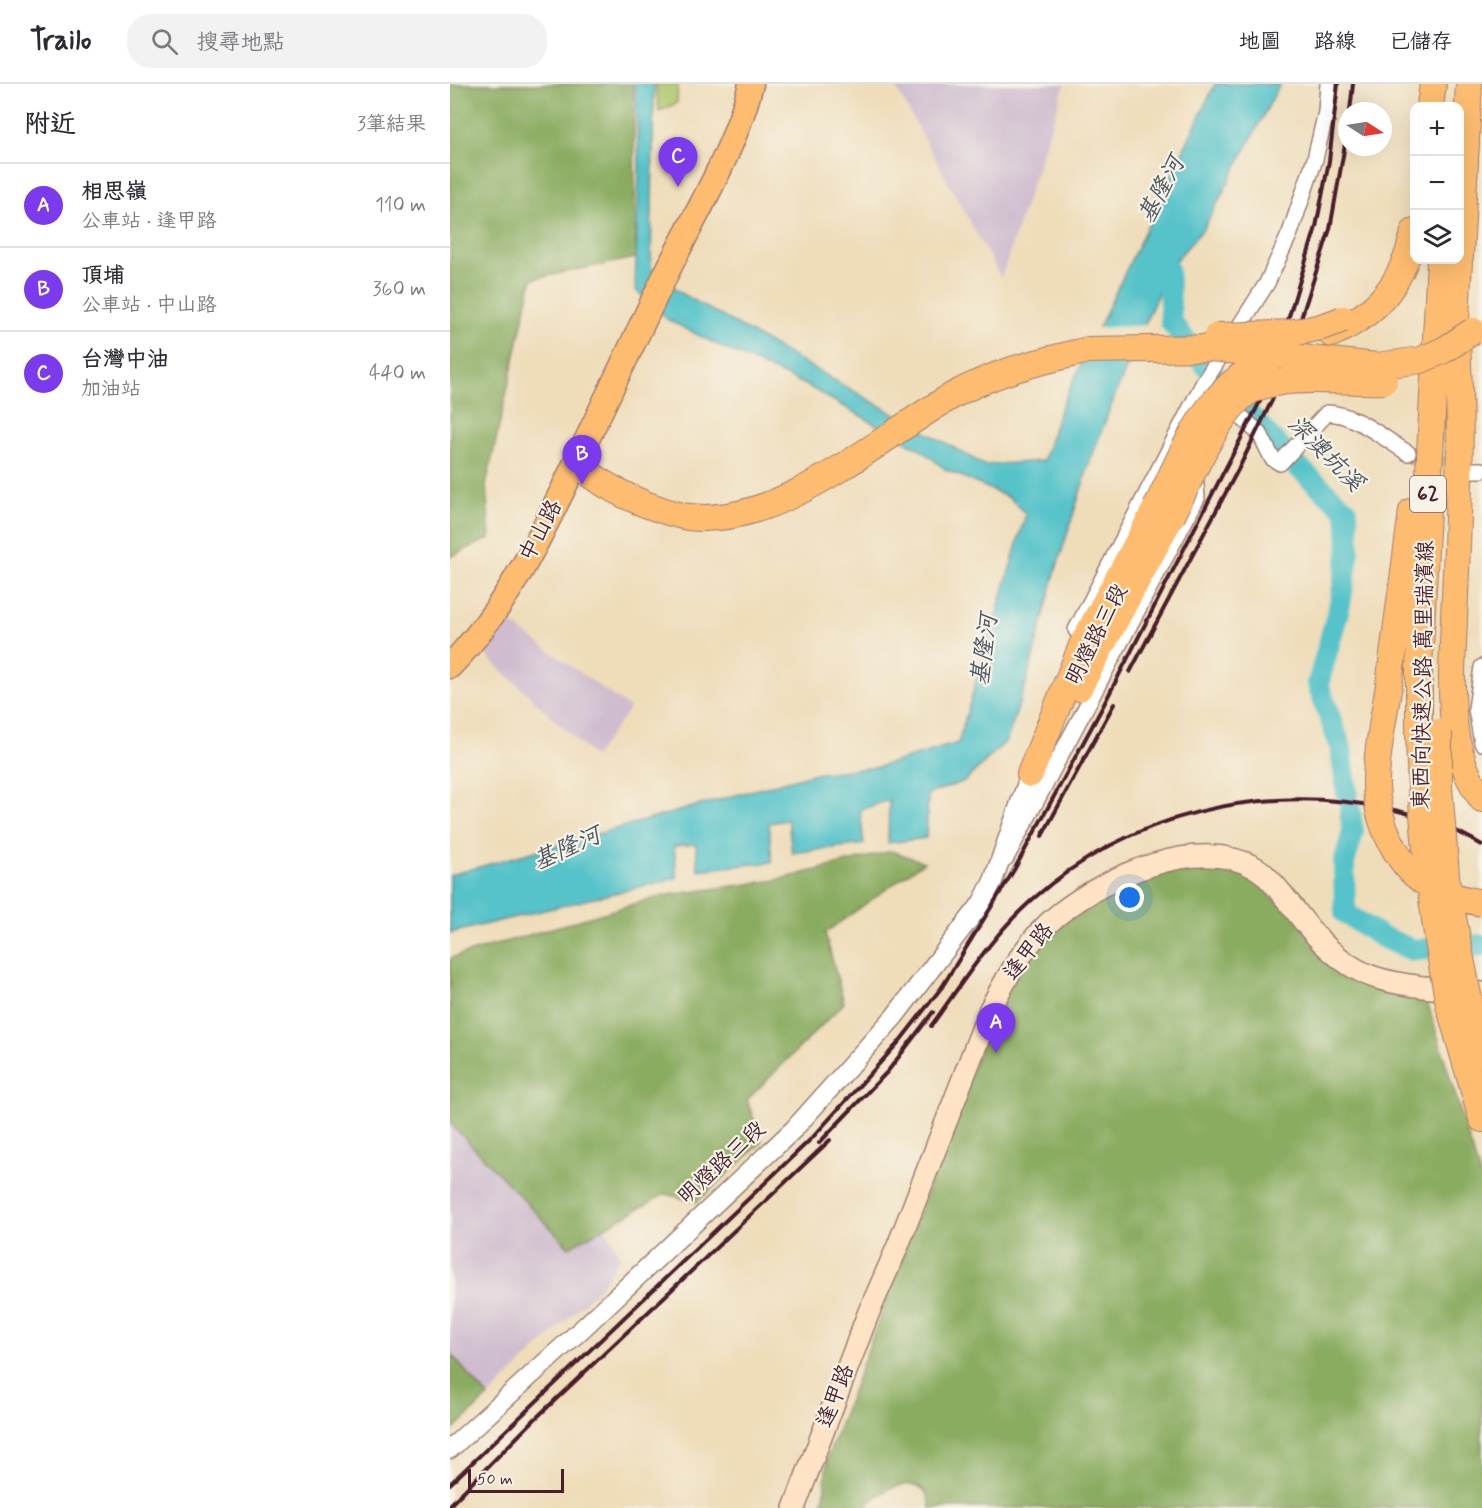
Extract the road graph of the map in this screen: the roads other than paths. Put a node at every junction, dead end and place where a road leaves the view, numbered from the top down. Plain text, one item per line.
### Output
1 (751, 84) edge
2 (1328, 84) edge
3 (1447, 96) edge
4 (1457, 210) edge
5 (1410, 241) edge
6 (1440, 264) edge
7 (1462, 264) edge
8 (1337, 327) junction
9 (1474, 329) edge
10 (1436, 342) junction
11 (1204, 382) junction
12 (1195, 399) junction
13 (1168, 452) junction
14 (1408, 453) tunnel mouth
15 (1194, 461) junction
16 (577, 462) junction
17 (827, 466) junction
18 (1164, 512) junction
19 (450, 666) edge
20 (1482, 667) edge
21 (1438, 732) junction
22 (1482, 742) edge
23 (1030, 774) junction
24 (1482, 799) edge
25 (993, 881) junction
26 (1482, 903) edge
27 (1467, 1001) edge
28 (1482, 1053) edge
29 (1482, 1119) edge
30 (450, 1449) edge
31 (794, 1508) edge

1 - 16 main road, 中山路
2 - 11 street, 明燈路三段, bridge
3 - 4 highway, 東西向快速公路 萬里瑞濱線 / 62
5 - 8 highway
6 - 10 highway, 東西向快速公路 萬里瑞濱線 / 62
7 - 9 highway, 東西向快速公路 萬里瑞濱線 / 62
8 - 17 highway, bridge
8 - 18 highway, bridge
9 - 17 highway, bridge
9 - 18 highway, bridge
9 - 21 highway, 東西向快速公路 萬里瑞濱線 / 62
10 - 21 highway, 東西向快速公路 萬里瑞濱線 / 62
10 - 26 highway, bridge
11 - 12 street, 明燈路三段
11 - 14 street
12 - 13 street, 明燈路三段
12 - 15 street, 明燈路三段
13 - 15 street
13 - 23 street, 明燈路三段
15 - 25 street, 明燈路三段
16 - 17 highway
16 - 19 main road, 中山路
18 - 23 highway
20 - 22 street
21 - 24 highway
21 - 27 highway, 東西向快速公路 萬里瑞濱線 / 62, bridge
23 - 25 street, 明燈路三段
25 - 30 street, 明燈路三段
27 - 28 highway, 東西向快速公路 萬里瑞濱線 / 62
27 - 29 highway, 東西向快速公路 萬里瑞濱線 / 62
27 - 31 main road, 逢甲路

